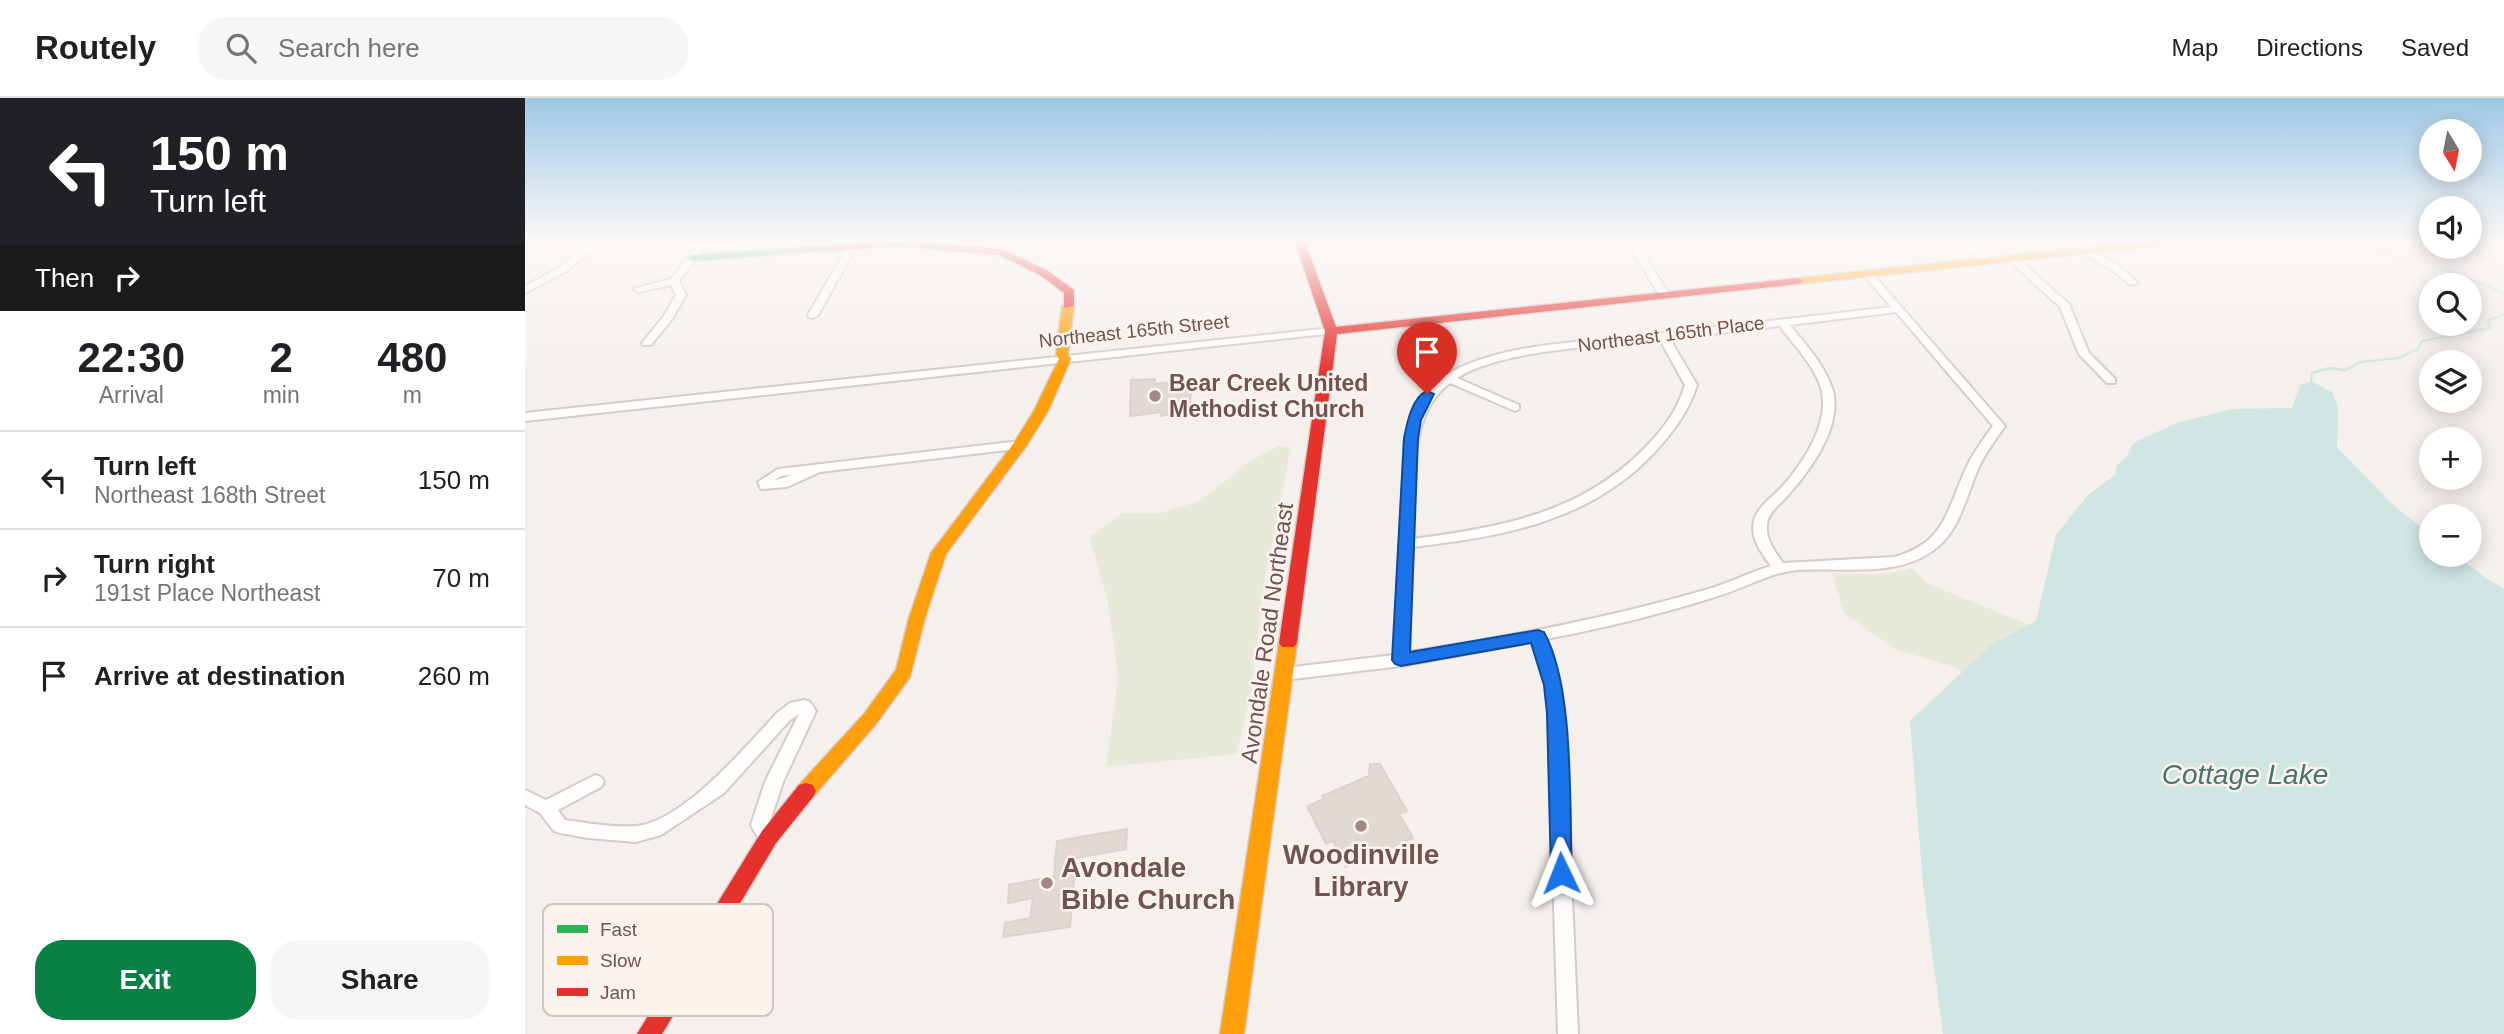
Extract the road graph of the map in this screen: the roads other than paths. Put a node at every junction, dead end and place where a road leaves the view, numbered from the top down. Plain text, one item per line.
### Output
1 (653, 286) edge
2 (676, 286) edge
3 (830, 286) edge
4 (1064, 286) edge
5 (1316, 286) edge
6 (1659, 286) edge
7 (1760, 286) edge
8 (1878, 286) edge
9 (2043, 286) edge
10 (638, 289) dead end
11 (1665, 296) junction
12 (1899, 309) junction
13 (813, 315) dead end
14 (1782, 321) junction
15 (1331, 331) junction
16 (1663, 335) junction
17 (647, 343) dead end
18 (1065, 359) junction
19 (1448, 378) junction
20 (2111, 381) dead end
21 (1515, 407) dead end
22 (525, 417) edge
23 (1020, 445) junction
24 (815, 470) dead end
25 (1405, 544) junction
26 (1779, 568) junction
27 (1538, 636) junction
28 (1401, 660) junction
29 (1285, 674) junction
30 (595, 782) dead end
31 (525, 797) edge
32 (546, 808) junction
33 (769, 837) junction
34 (728, 904) edge
35 (660, 1016) edge
36 (649, 1034) edge
37 (1232, 1034) edge
38 (1569, 1034) edge

1 - 10 street
2 - 17 street
3 - 13 street
4 - 18 street
5 - 15 street, Avondale Road Northeast
6 - 11 street
7 - 11 street, Northeast 165th Street
8 - 12 street
9 - 20 street
11 - 15 street, Northeast 165th Street
12 - 14 street, Northeast 165th Place
12 - 26 street
14 - 16 street, Northeast 165th Place
14 - 26 street
15 - 18 street, Northeast 165th Street
15 - 29 street, Avondale Road Northeast
16 - 19 street, Northeast 165th Place
16 - 25 street
18 - 22 street, Northeast 165th Street
18 - 23 street
19 - 21 street
19 - 25 street, Northeast 165th Place
23 - 24 street
23 - 33 street
25 - 28 street, Northeast 165th Place
26 - 27 street
27 - 28 street
27 - 38 street
28 - 29 street
29 - 37 street, Avondale Road Northeast
30 - 32 street
31 - 32 street
32 - 33 street
33 - 34 street
35 - 36 street

